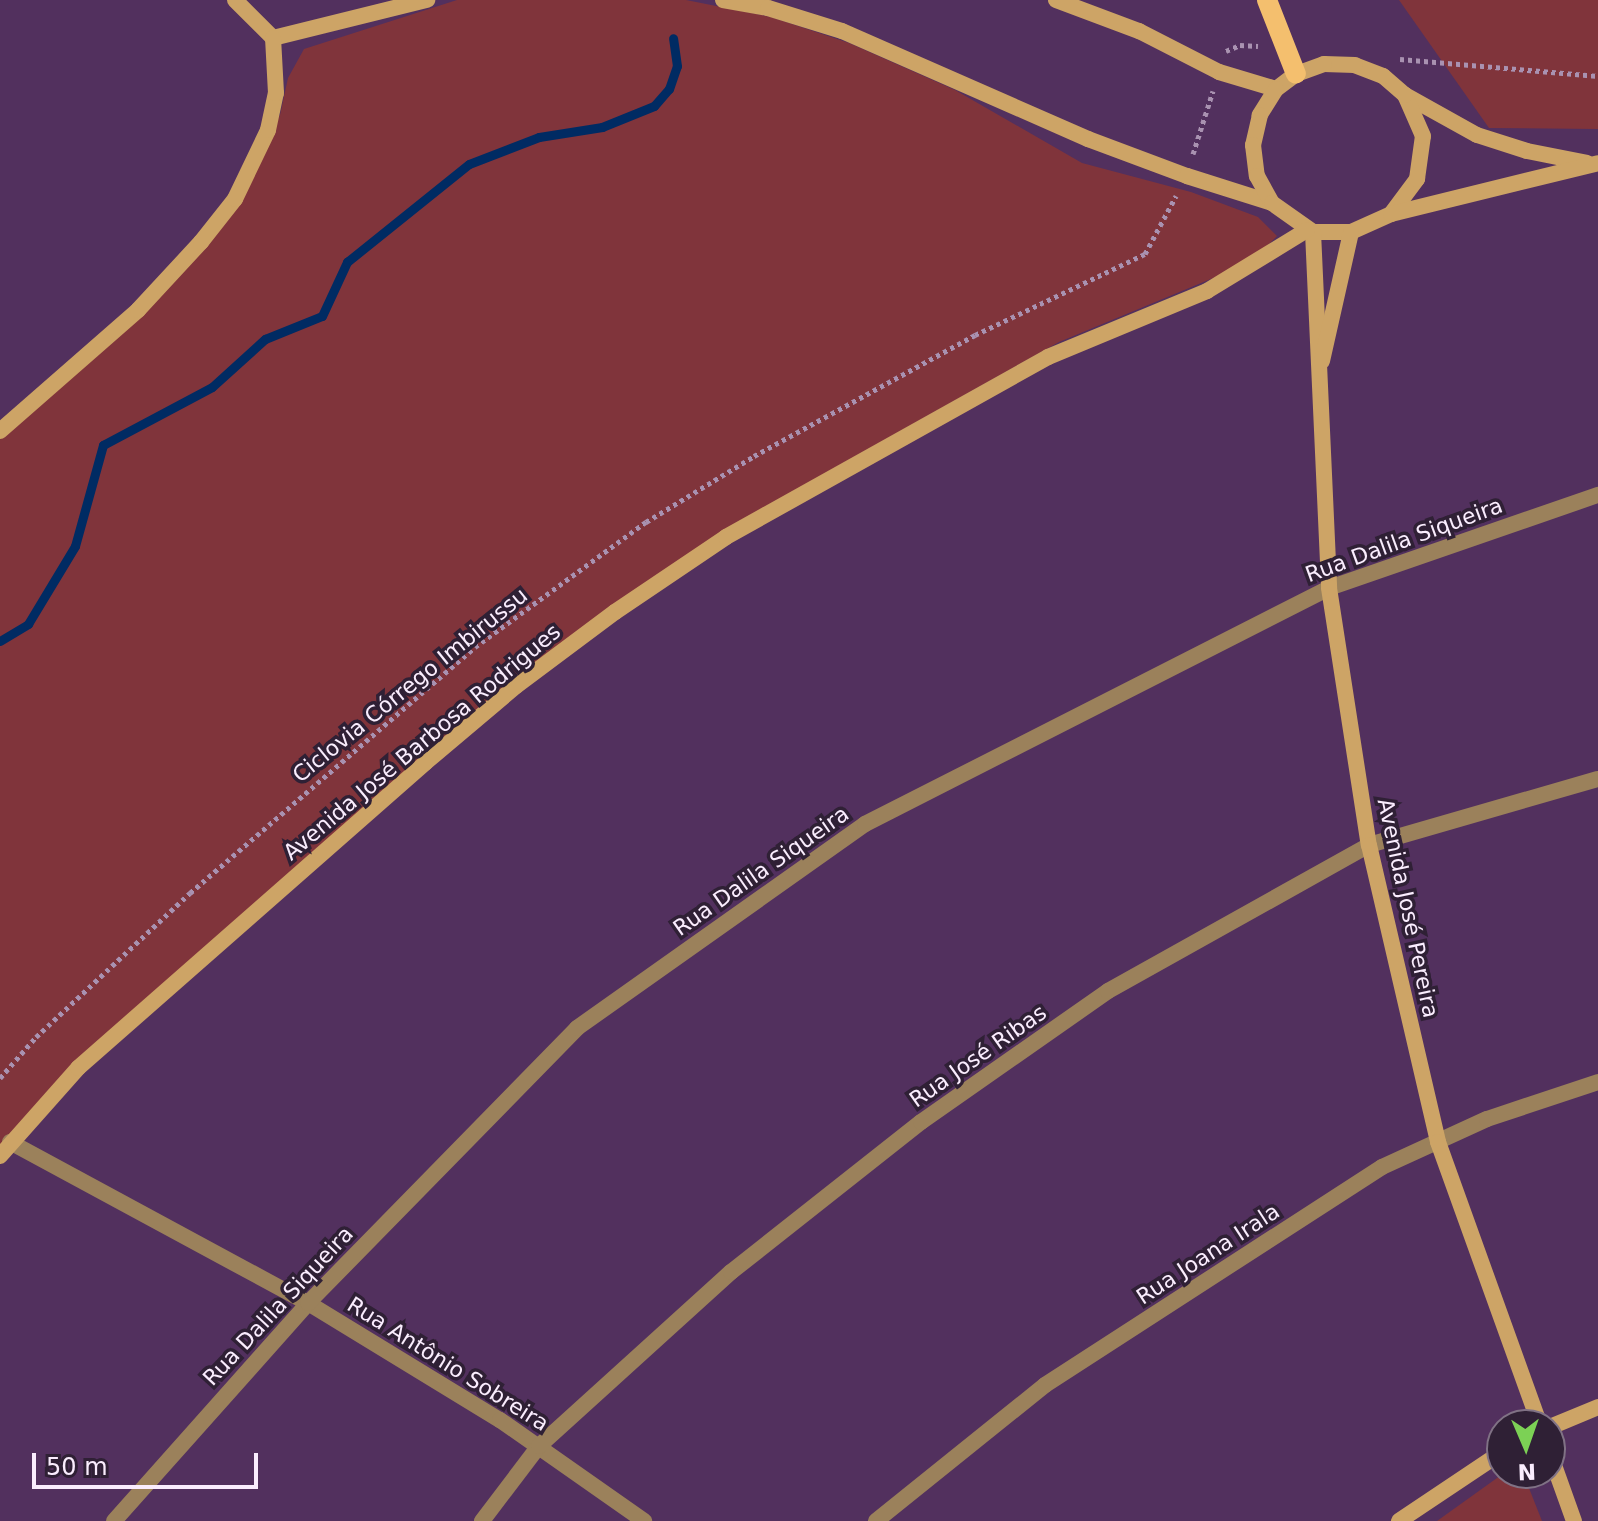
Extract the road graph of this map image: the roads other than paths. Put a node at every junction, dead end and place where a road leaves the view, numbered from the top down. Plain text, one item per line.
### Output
1 (235, 0) edge
2 (427, 0) edge
3 (723, 0) edge
4 (1056, 0) edge
5 (1267, 0) edge
6 (273, 38) junction
7 (1296, 74) junction
8 (1276, 89) junction
9 (1405, 95) junction
10 (1595, 163) edge
11 (1272, 203) junction
12 (1391, 214) junction
13 (1310, 231) junction
14 (1351, 232) junction
15 (1317, 382) junction
16 (0, 431) edge
17 (1598, 495) edge
18 (1329, 588) junction
19 (1598, 779) edge
20 (1369, 845) junction
21 (1598, 1082) edge
22 (1438, 1142) junction
23 (5, 1149) edge
24 (308, 1303) junction
25 (1598, 1407) edge
26 (1534, 1409) edge
27 (1566, 1420) edge
28 (539, 1446) junction
29 (1486, 1463) edge
30 (1563, 1489) edge
31 (114, 1521) edge
32 (482, 1521) edge
33 (644, 1521) edge
34 (876, 1521) edge
35 (1399, 1521) edge
36 (1574, 1521) edge

1 - 6 street
2 - 6 street
3 - 11 street
4 - 8 street
5 - 7 main road
6 - 16 street
7 - 8 street
7 - 9 street
8 - 11 street
9 - 10 street
9 - 12 street
10 - 12 street
11 - 13 street
12 - 14 street
13 - 14 street
13 - 15 street, Avenida José Pereira
13 - 23 street, Avenida José Barbosa Rodrigues
14 - 15 street, Avenida José Pereira
15 - 18 street, Avenida José Pereira
17 - 18 street, Rua Dalila Siqueira
18 - 20 street, Avenida José Pereira
18 - 24 street, Rua Dalila Siqueira
19 - 20 street, Rua José Ribas
20 - 22 street, Avenida José Pereira
20 - 28 street, Rua José Ribas
21 - 22 street, Rua Joana Irala
22 - 26 street, Avenida José Pereira
22 - 34 street, Rua Joana Irala
23 - 24 street, Rua Antônio Sobreira
24 - 28 street, Rua Antônio Sobreira
24 - 31 street, Rua Dalila Siqueira
25 - 27 street
28 - 32 street, Rua José Ribas
28 - 33 street, Rua Antônio Sobreira
29 - 35 street
30 - 36 street

